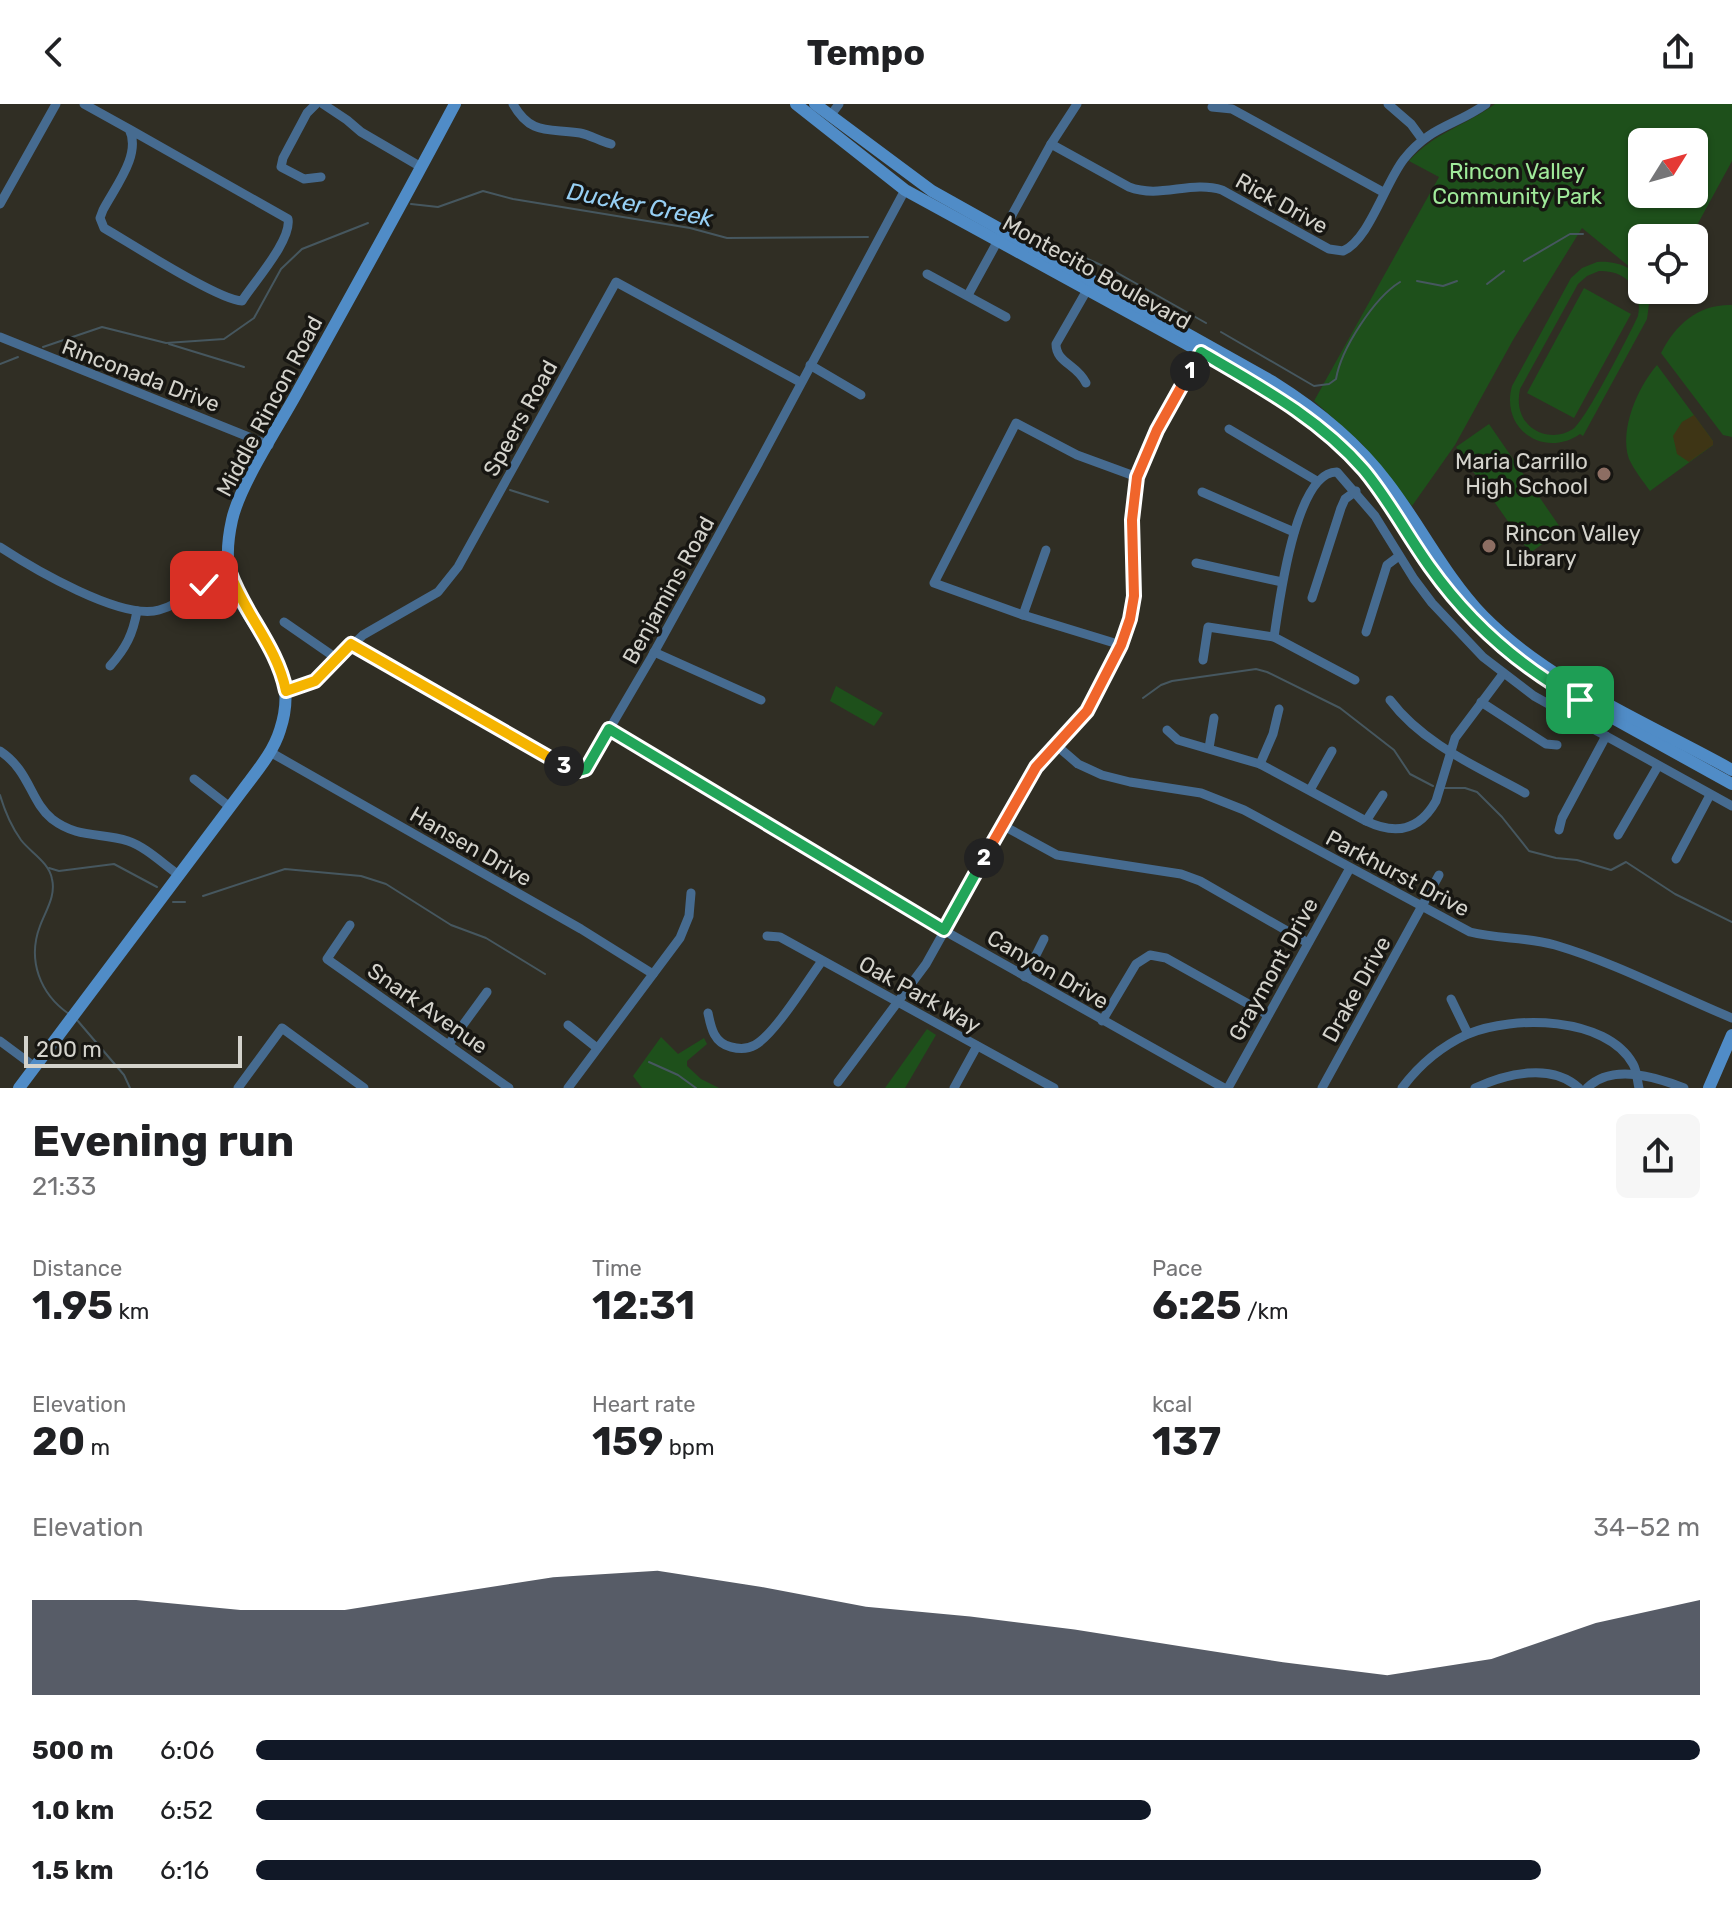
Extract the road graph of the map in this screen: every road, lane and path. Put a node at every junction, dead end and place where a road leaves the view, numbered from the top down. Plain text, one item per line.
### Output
1 (56, 104) edge
2 (84, 104) edge
3 (316, 104) edge
4 (323, 104) edge
5 (455, 104) edge
6 (513, 104) edge
7 (796, 104) edge
8 (815, 104) edge
9 (839, 104) edge
10 (1388, 104) edge
11 (1486, 104) edge
12 (1074, 105) edge
13 (1212, 107) dead end
14 (830, 116) junction
15 (129, 129) junction
16 (1422, 139) junction
17 (611, 144) dead end
18 (1051, 144) junction
19 (421, 167) junction
20 (321, 177) dead end
21 (905, 190) junction
22 (1383, 192) junction
23 (0, 204) edge
24 (1001, 236) junction
25 (927, 274) dead end
26 (1087, 290) junction
27 (968, 295) junction
28 (1006, 317) dead end
29 (0, 337) edge
30 (1201, 352) junction
31 (810, 365) junction
32 (800, 382) junction
33 (1086, 383) dead end
34 (861, 395) dead end
35 (1229, 429) dead end
36 (269, 445) junction
37 (1137, 477) junction
38 (1317, 481) junction
39 (1356, 491) junction
40 (1202, 492) dead end
41 (1294, 532) junction
42 (0, 547) edge
43 (1046, 550) dead end
44 (1399, 556) junction
45 (1196, 563) dead end
46 (230, 573) junction
47 (1282, 582) junction
48 (1312, 598) dead end
49 (137, 611) junction
50 (1023, 615) junction
51 (284, 622) dead end
52 (1366, 632) dead end
53 (1274, 637) junction
54 (351, 644) junction
55 (1121, 645) junction
56 (654, 652) junction
57 (336, 658) junction
58 (1203, 660) dead end
59 (110, 666) dead end
60 (1503, 674) junction
61 (1355, 680) dead end
62 (286, 691) junction
63 (761, 700) dead end
64 (1390, 700) dead end
65 (1481, 702) junction
66 (1279, 709) dead end
67 (1214, 718) dead end
68 (609, 729) junction
69 (1167, 730) dead end
70 (1606, 736) junction
71 (1056, 745) junction
72 (1557, 745) dead end
73 (1209, 748) junction
74 (0, 751) edge
75 (1332, 751) dead end
76 (270, 752) junction
77 (1450, 752) junction
78 (1260, 764) junction
79 (1658, 766) junction
80 (1732, 770) edge
81 (194, 779) dead end
82 (1732, 784) edge
83 (1310, 790) junction
84 (1525, 793) dead end
85 (1383, 795) dead end
86 (1710, 795) junction
87 (1732, 806) edge
88 (230, 807) junction
89 (1366, 821) junction
90 (1002, 825) junction
91 (1559, 830) dead end
92 (1618, 835) dead end
93 (1676, 859) dead end
94 (1350, 868) junction
95 (179, 875) junction
96 (1439, 875) dead end
97 (691, 893) dead end
98 (1421, 907) junction
99 (350, 925) dead end
100 (944, 930) junction
101 (767, 936) dead end
102 (1044, 939) dead end
103 (1308, 943) junction
104 (822, 961) junction
105 (653, 974) junction
106 (1025, 977) junction
107 (487, 992) dead end
108 (1451, 999) dead end
109 (897, 1001) junction
110 (708, 1013) dead end
111 (1268, 1015) junction
112 (1732, 1018) edge
113 (1102, 1021) junction
114 (568, 1025) dead end
115 (1468, 1034) junction
116 (1732, 1035) edge
117 (0, 1041) edge
118 (449, 1044) junction
119 (977, 1046) junction
120 (597, 1048) junction
121 (35, 1067) junction
122 (1636, 1076) junction
123 (838, 1082) dead end
124 (1051, 1087) edge
125 (1629, 1087) edge
126 (19, 1088) edge
127 (238, 1088) edge
128 (364, 1088) edge
129 (509, 1088) edge
130 (568, 1088) edge
131 (954, 1088) edge
132 (1226, 1088) edge
133 (1322, 1088) edge
134 (1402, 1088) edge
135 (1475, 1088) edge
136 (1579, 1088) edge
137 (1587, 1088) edge
138 (1638, 1088) edge
139 (1684, 1088) edge
140 (1709, 1088) edge

1 - 23 street
2 - 15 street
3 - 20 street
4 - 19 street
5 - 19 main road, Middle Rincon Road
6 - 17 street
7 - 21 main road, Montecito Boulevard
8 - 14 main road, Montecito Boulevard
9 - 14 street
10 - 16 street
11 - 16 street, Rick Drive
12 - 18 street
13 - 22 street
14 - 24 main road, Montecito Boulevard
15 - 15 street
16 - 22 street, Rick Drive
18 - 22 street, Rick Drive
18 - 24 street
19 - 36 main road, Middle Rincon Road
21 - 24 main road, Montecito Boulevard
21 - 31 street, Benjamins Road
24 - 26 main road, Montecito Boulevard
24 - 27 street
24 - 80 main road, Montecito Boulevard
25 - 27 street
26 - 30 main road, Montecito Boulevard
26 - 33 street
27 - 28 street
29 - 36 street, Rinconada Drive
30 - 37 street
30 - 82 main road, Montecito Boulevard
31 - 32 street, Benjamins Road
31 - 34 street
32 - 54 street, Speers Road
32 - 56 street, Benjamins Road
35 - 38 street
36 - 46 main road, Middle Rincon Road
37 - 50 street
37 - 55 street
38 - 39 street
38 - 41 street
39 - 44 street
39 - 48 street
40 - 41 street
41 - 47 street
42 - 49 street
43 - 50 street
44 - 52 street
44 - 60 street
45 - 47 street
46 - 49 street
46 - 62 main road, Middle Rincon Road
47 - 53 street
49 - 59 street
50 - 55 street
51 - 57 street
53 - 58 street
53 - 61 street
54 - 57 street, Speers Road
54 - 68 street, Benjamins Road
55 - 71 street
56 - 63 street
56 - 68 street, Benjamins Road
57 - 62 street, Speers Road
60 - 65 street
60 - 70 street
62 - 76 main road, Middle Rincon Road
64 - 77 street
65 - 72 street
65 - 77 street
66 - 78 street
67 - 73 street
68 - 100 street, Canyon Drive
69 - 73 street
70 - 79 street
70 - 91 street
71 - 90 street
71 - 94 street, Parkhurst Drive
73 - 78 street
74 - 95 street
75 - 83 street
76 - 88 main road, Middle Rincon Road
76 - 105 street, Hansen Drive
77 - 84 street
77 - 89 street
78 - 83 street
79 - 86 street
79 - 92 street
81 - 88 street
83 - 89 street
85 - 89 street
86 - 87 street
86 - 93 street
88 - 95 main road, Middle Rincon Road
90 - 100 street
90 - 103 street
94 - 98 street, Parkhurst Drive
94 - 103 street, Graymont Drive
95 - 121 main road, Middle Rincon Road
96 - 98 street, Drake Drive
97 - 105 street
98 - 112 street, Parkhurst Drive
98 - 133 street, Drake Drive
99 - 118 street, Snark Avenue
100 - 106 street, Canyon Drive
100 - 109 street
101 - 104 street, Oak Park Way
102 - 106 street
103 - 111 street, Graymont Drive
104 - 109 street, Oak Park Way
104 - 110 street
105 - 120 street
106 - 113 street, Canyon Drive
107 - 118 street
108 - 115 street
109 - 119 street, Oak Park Way
109 - 123 street
111 - 113 street
111 - 132 street, Graymont Drive
113 - 132 street, Canyon Drive
114 - 120 street
115 - 122 street
115 - 134 street
116 - 140 main road
117 - 121 street
118 - 129 street, Snark Avenue
119 - 124 street, Oak Park Way
119 - 131 street
120 - 130 street
121 - 126 main road, Middle Rincon Road
122 - 137 street
122 - 138 street
122 - 139 street
125 - 138 street
127 - 128 street
135 - 136 street

